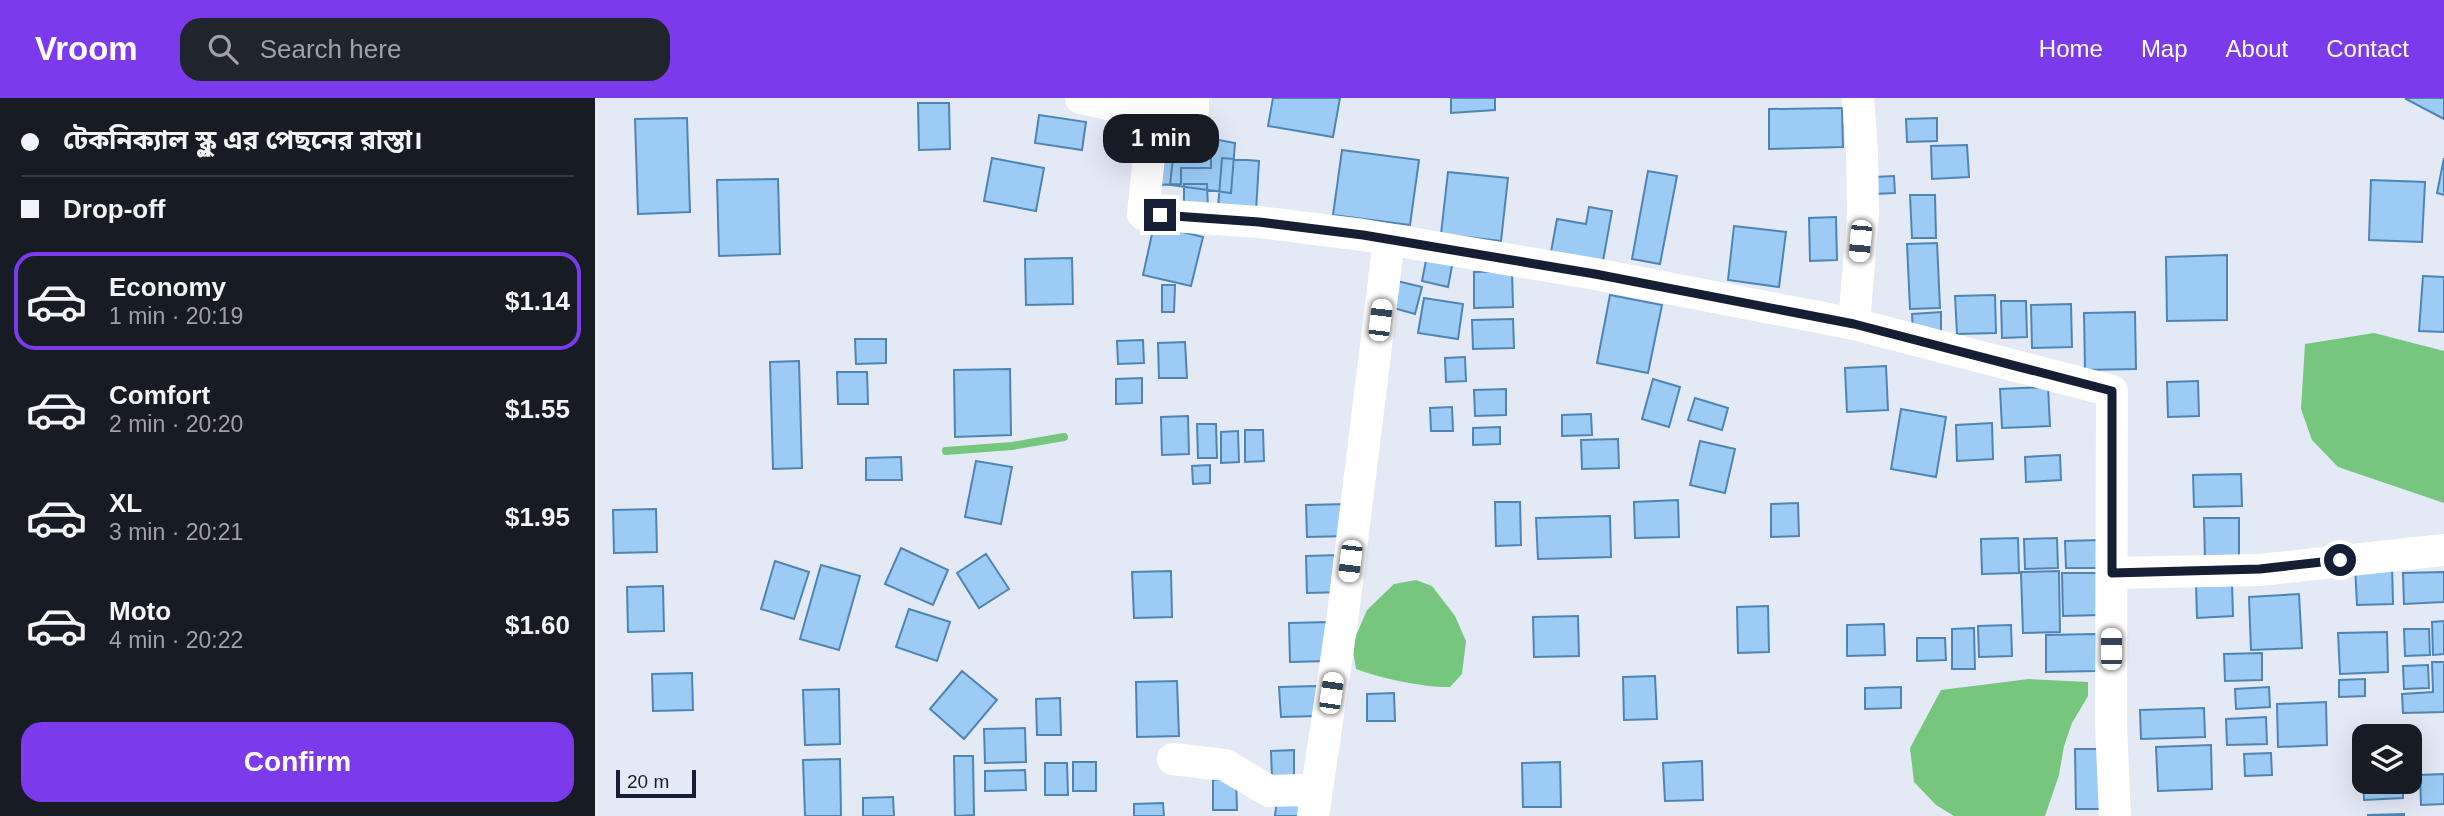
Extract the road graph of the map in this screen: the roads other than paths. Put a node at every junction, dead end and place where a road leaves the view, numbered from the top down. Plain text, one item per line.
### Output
1 (1081, 98) edge
2 (1193, 98) edge
3 (1858, 98) edge
4 (1154, 109) junction
5 (1389, 240) junction
6 (1854, 324) junction
7 (2444, 550) edge
8 (2112, 573) junction
9 (1173, 759) dead end
10 (1315, 807) edge
11 (2115, 816) edge

1 - 4 street
2 - 4 street
3 - 6 street
4 - 5 street
5 - 6 street
5 - 10 street
6 - 8 street
7 - 8 street
8 - 11 street
9 - 10 street

